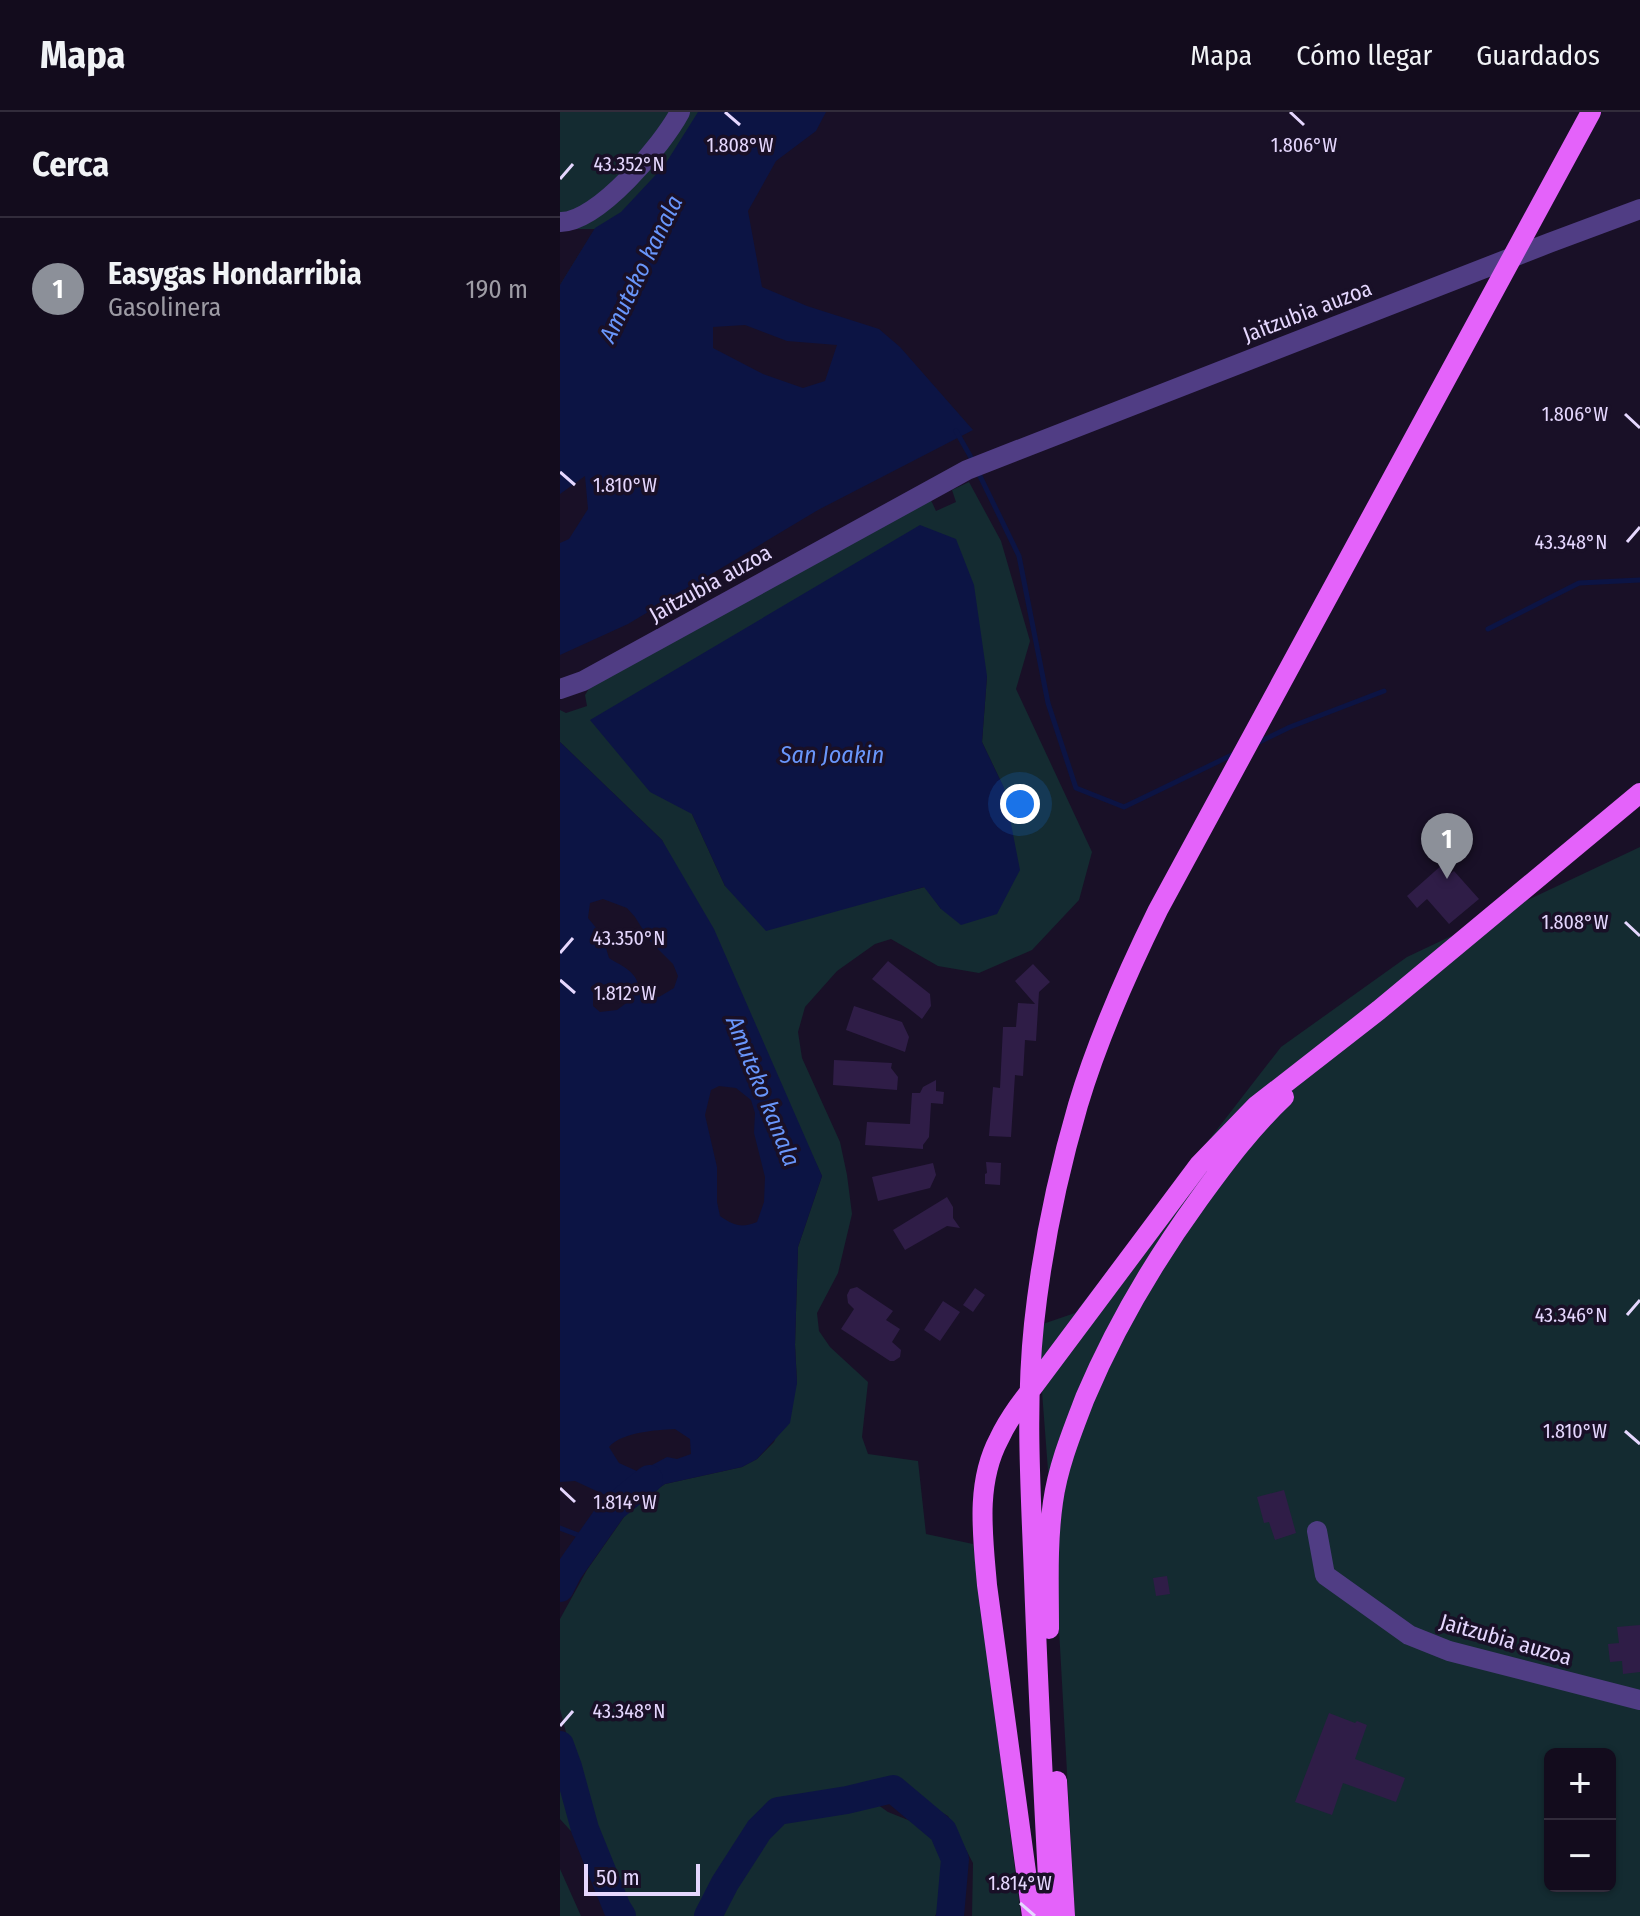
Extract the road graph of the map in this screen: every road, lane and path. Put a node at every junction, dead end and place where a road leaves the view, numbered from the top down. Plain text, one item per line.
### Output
1 (680, 112) edge
2 (1591, 112) edge
3 (1640, 209) edge
4 (564, 222) edge
5 (1512, 257) junction
6 (560, 689) edge
7 (1640, 793) edge
8 (1379, 1010) junction
9 (1317, 1531) dead end
10 (1034, 1573) junction
11 (1049, 1650) junction
12 (1640, 1700) edge
13 (1032, 1916) edge
14 (1050, 1916) edge
15 (1065, 1916) edge

1 - 4 street
2 - 5 main road
3 - 5 street, Jaitzubia auzoa
5 - 6 street, Jaitzubia auzoa
5 - 10 main road
7 - 8 main road
8 - 11 main road
8 - 13 main road
9 - 12 street, Jaitzubia auzoa
10 - 11 main road
10 - 14 main road
11 - 15 main road

